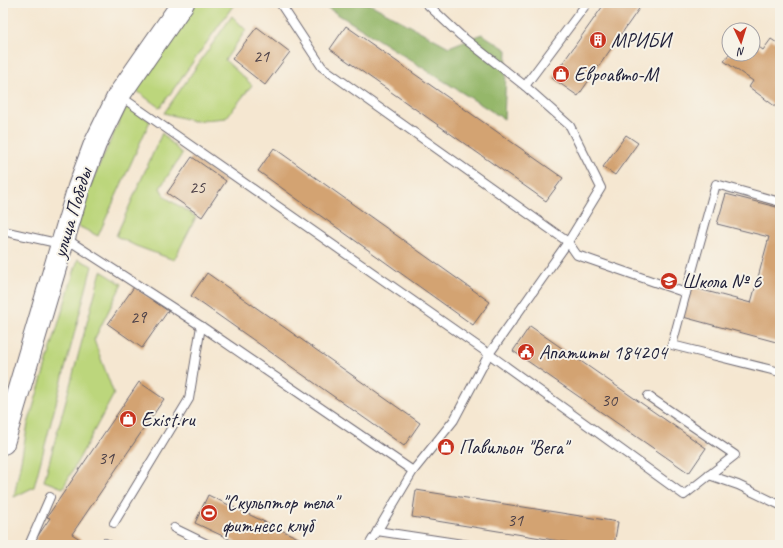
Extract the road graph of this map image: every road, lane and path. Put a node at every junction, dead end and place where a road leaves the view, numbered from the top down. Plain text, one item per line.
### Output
1 (183, 3) edge
2 (280, 3) edge
3 (426, 3) edge
4 (587, 3) edge
5 (525, 86) junction
6 (120, 96) junction
7 (780, 202) edge
8 (3, 231) edge
9 (63, 241) junction
10 (568, 242) junction
11 (686, 293) junction
12 (201, 326) junction
13 (489, 354) junction
14 (780, 372) edge
15 (648, 396) dead end
16 (7, 409) edge
17 (3, 442) edge
18 (414, 471) junction
19 (709, 475) junction
20 (50, 497) dead end
21 (780, 505) edge
22 (114, 522) dead end
23 (174, 528) dead end
24 (377, 531) junction
25 (29, 545) edge
26 (210, 545) edge
27 (369, 545) edge
28 (469, 545) edge

1 - 6 main road, улица Победы
2 - 10 lane
3 - 5 lane
4 - 5 lane
5 - 10 lane
6 - 9 main road, улица Победы
6 - 13 lane
7 - 11 lane
8 - 9 lane
9 - 12 lane
9 - 16 main road, улица Победы
10 - 11 lane
10 - 13 lane
11 - 14 lane
12 - 18 lane
12 - 22 lane
13 - 18 lane
13 - 19 lane
15 - 19 lane
16 - 17 main road, улица Победы
18 - 24 lane
19 - 21 lane
20 - 25 lane
23 - 26 lane
24 - 27 lane
24 - 28 lane

